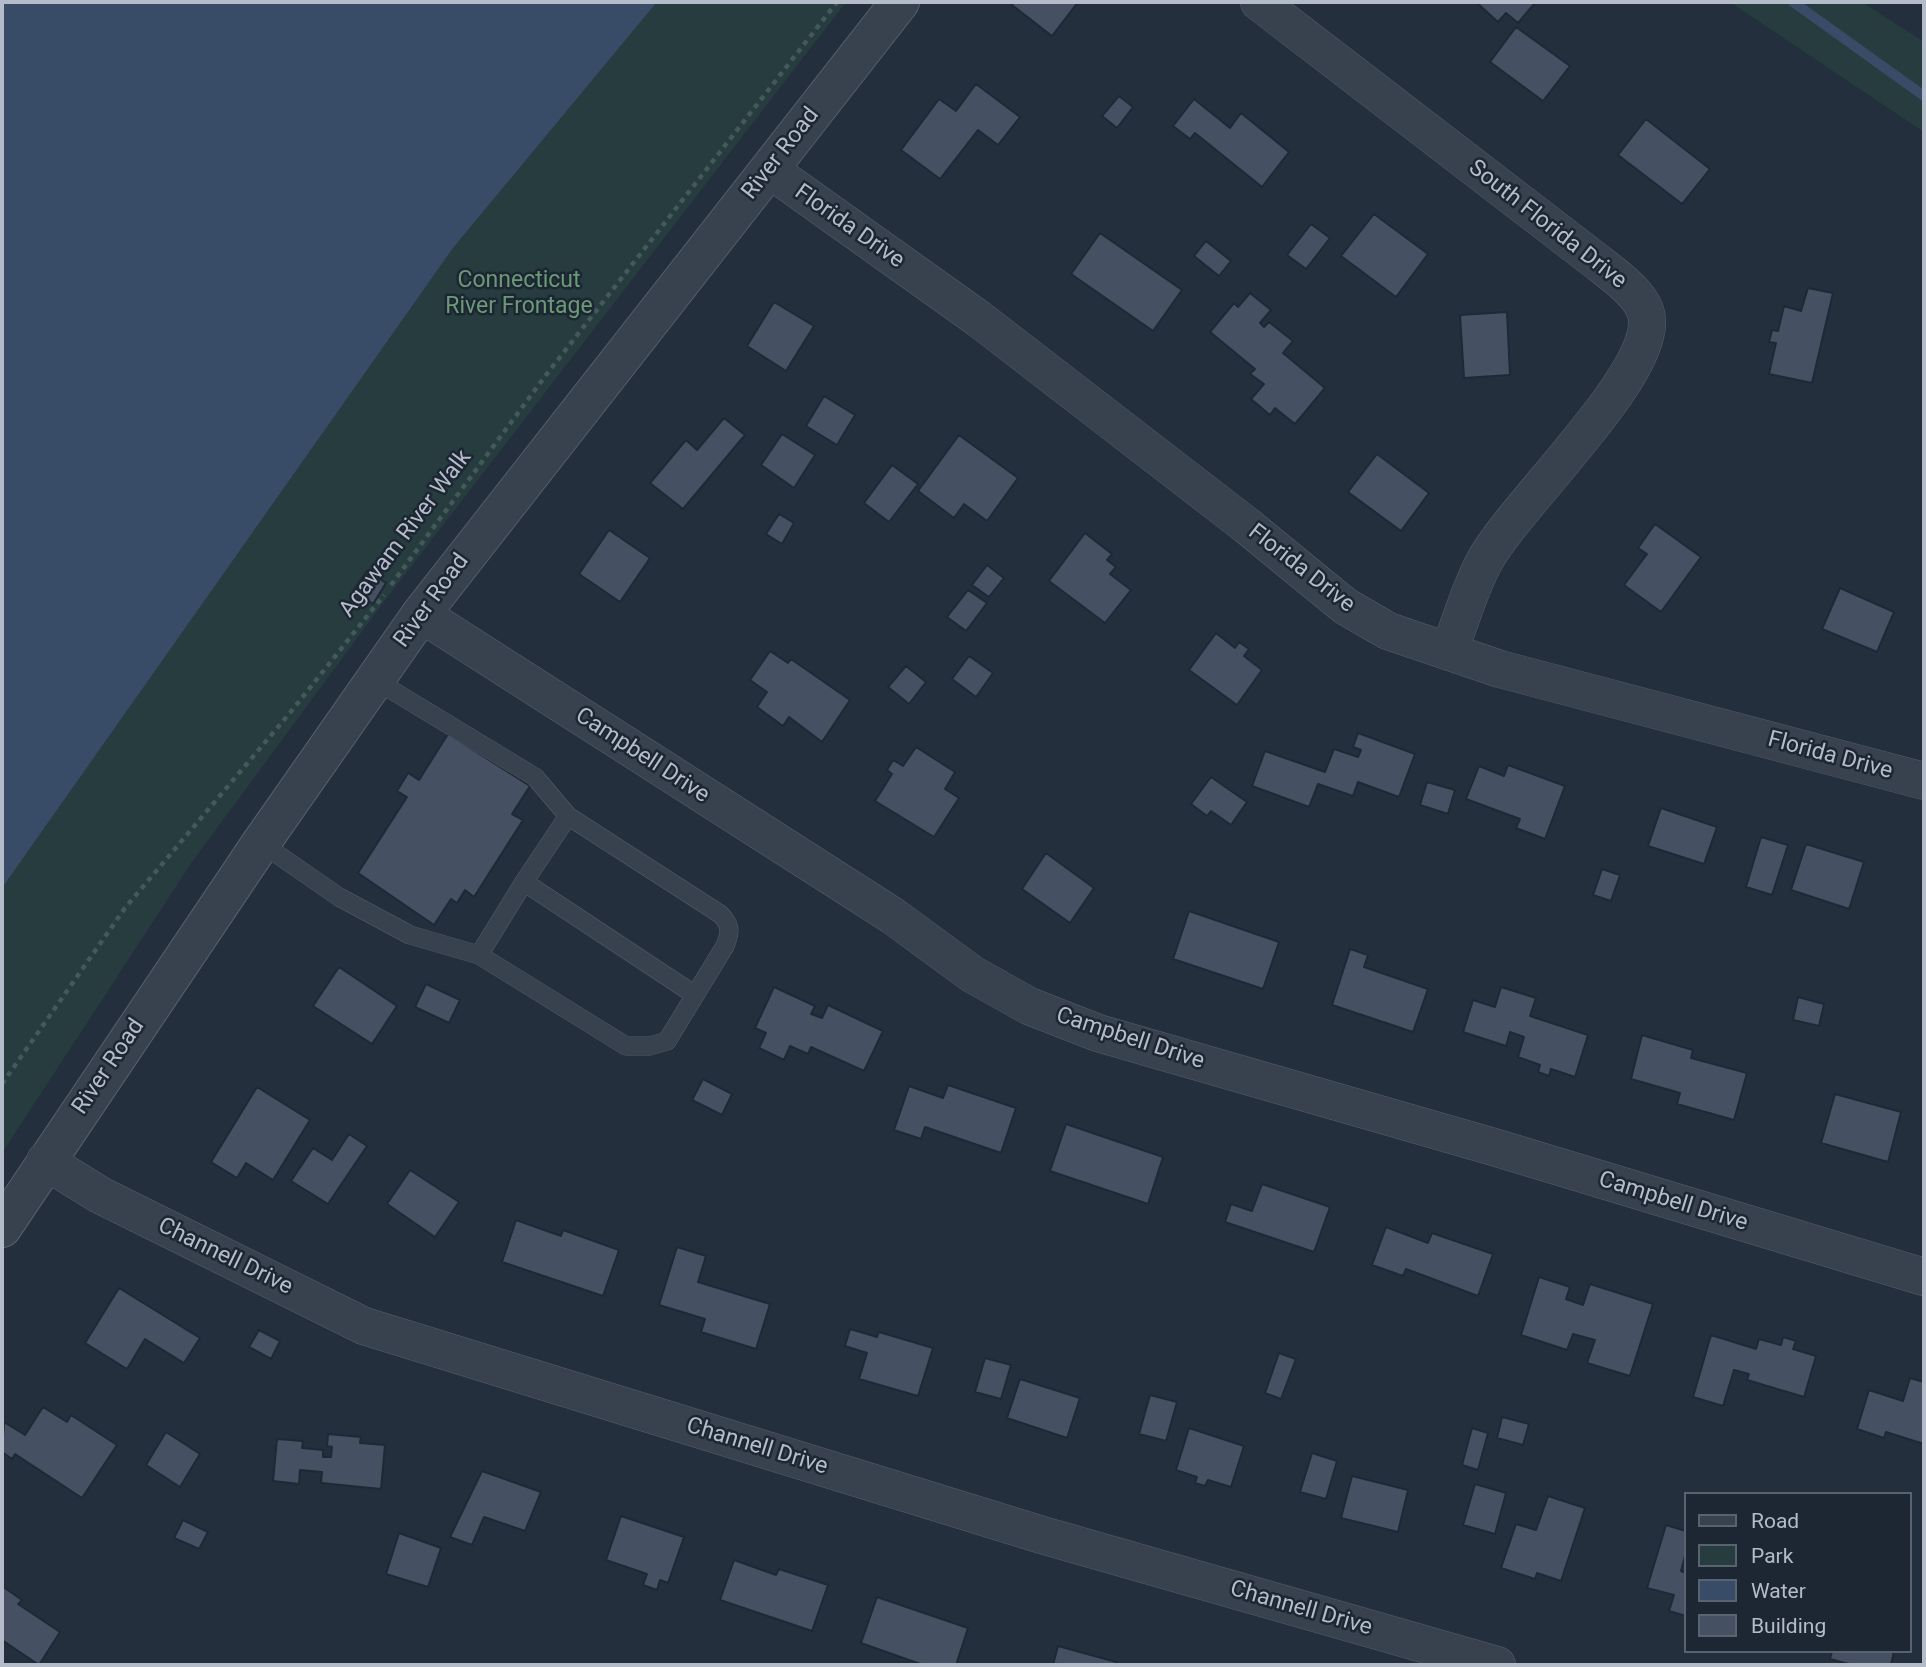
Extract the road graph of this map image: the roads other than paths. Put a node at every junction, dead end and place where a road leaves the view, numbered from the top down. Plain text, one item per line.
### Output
1 (900, 2) edge
2 (1259, 2) edge
3 (769, 170) junction
4 (421, 614) junction
5 (1449, 652) junction
6 (375, 680) junction
7 (1924, 781) edge
8 (568, 816) junction
9 (261, 844) junction
10 (524, 882) junction
11 (479, 955) junction
12 (695, 995) junction
13 (45, 1161) junction
14 (2, 1228) edge
15 (1924, 1278) edge
16 (1497, 1665) edge

1 - 3 street, River Road
2 - 5 street, South Florida Drive
3 - 4 street, River Road
3 - 5 street, Florida Drive
4 - 6 street, River Road
4 - 15 street, Campbell Drive
5 - 7 street, Florida Drive
6 - 8 lane
6 - 9 street, River Road
8 - 10 lane
8 - 12 lane
9 - 11 lane
9 - 13 street, River Road
10 - 11 lane
10 - 12 lane
11 - 12 lane
13 - 14 street, River Road
13 - 16 street, Channell Drive

